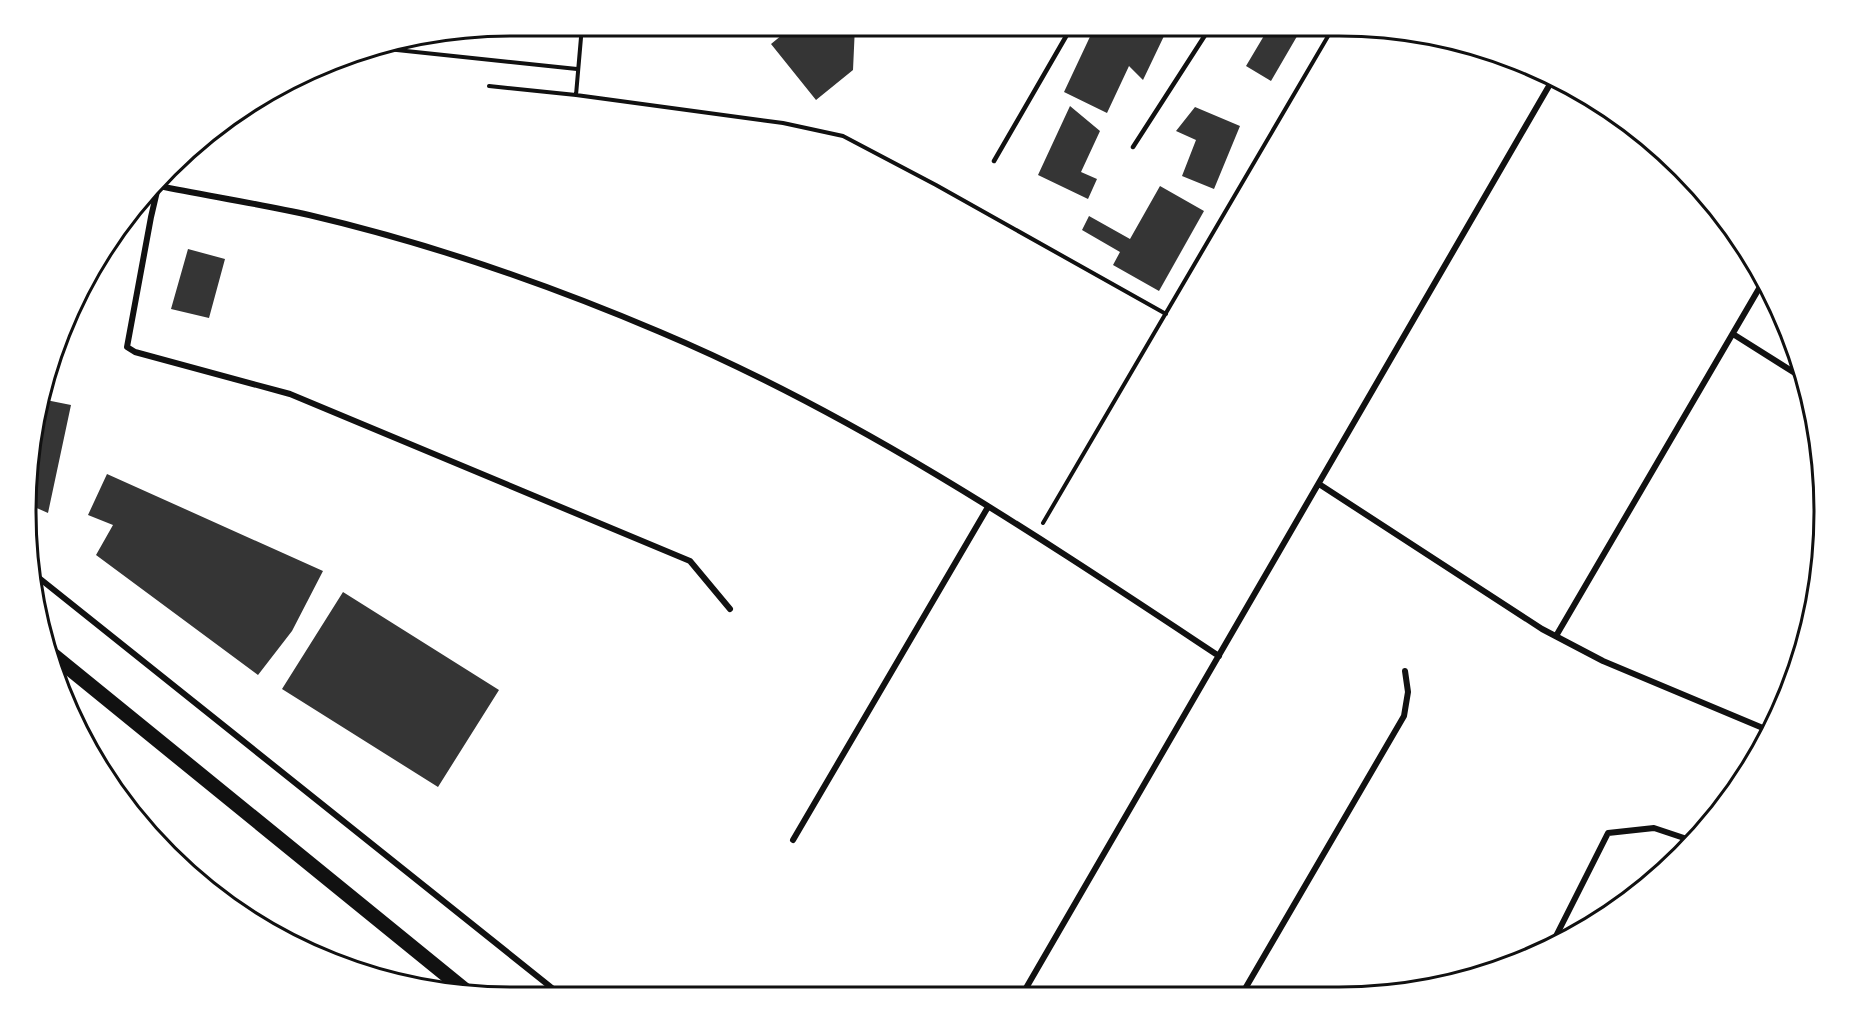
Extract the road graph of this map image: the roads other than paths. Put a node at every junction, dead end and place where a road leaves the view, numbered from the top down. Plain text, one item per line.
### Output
1 (1066, 36) edge
2 (1205, 36) edge
3 (1549, 85) edge
4 (1133, 147) dead end
5 (994, 161) dead end
6 (163, 188) edge
7 (157, 195) edge
8 (1759, 289) edge
9 (1733, 333) junction
10 (1793, 372) edge
11 (1319, 484) junction
12 (988, 507) junction
13 (41, 580) edge
14 (730, 609) dead end
15 (1556, 636) junction
16 (1219, 656) junction
17 (60, 662) edge
18 (1405, 671) dead end
19 (1762, 728) edge
20 (1684, 838) edge
21 (793, 840) dead end
22 (1556, 934) edge
23 (457, 984) edge
24 (551, 987) edge
25 (1027, 987) edge
26 (1246, 987) edge

1 - 5 lane
2 - 4 lane
3 - 11 street
6 - 12 street
7 - 14 street
8 - 9 street
9 - 10 street
9 - 15 street
11 - 15 street
11 - 16 street
12 - 16 street
12 - 21 street
13 - 24 street
15 - 19 street
16 - 25 street
17 - 23 main road
18 - 26 street
20 - 22 street

